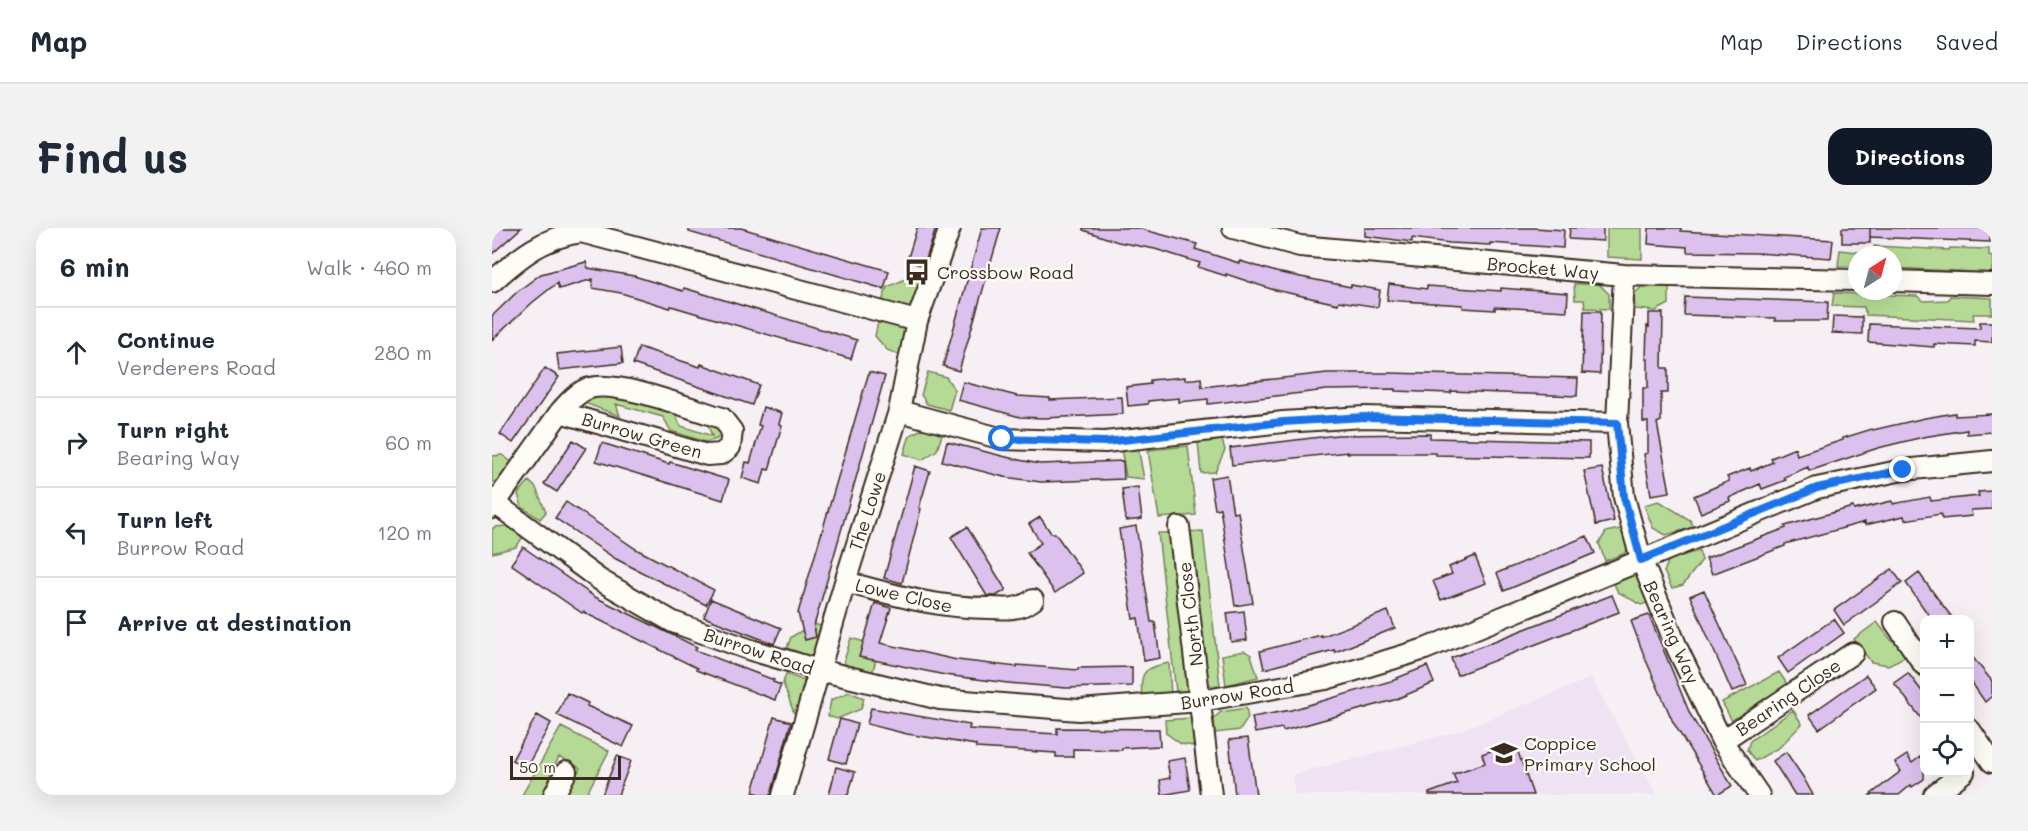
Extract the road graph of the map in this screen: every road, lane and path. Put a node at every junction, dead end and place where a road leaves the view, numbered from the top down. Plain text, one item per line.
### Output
1 (950, 228) edge
2 (1233, 228) edge
3 (1624, 275) junction
4 (1848, 280) edge
5 (1902, 281) edge
6 (492, 282) edge
7 (1992, 284) edge
8 (917, 321) junction
9 (899, 411) junction
10 (560, 412) junction
11 (1617, 423) junction
12 (1992, 461) edge
13 (493, 504) edge
14 (1179, 526) dead end
15 (1641, 560) junction
16 (845, 582) junction
17 (1033, 600) dead end
18 (1895, 622) dead end
19 (1853, 653) dead end
20 (1920, 659) edge
21 (819, 670) junction
22 (1201, 702) junction
23 (1974, 735) edge
24 (1722, 741) junction
25 (1990, 756) edge
26 (1974, 766) edge
27 (566, 772) dead end
28 (1957, 777) edge
29 (554, 795) edge
30 (783, 795) edge
31 (1211, 795) edge
32 (1759, 795) edge
33 (1934, 795) edge

1 - 8 street, The Lowe
2 - 3 street, Brocket Way
3 - 4 street, Brocket Way
3 - 11 street, Bearing Way
5 - 7 street
6 - 8 street
8 - 9 street, The Lowe
9 - 11 street
9 - 16 street, The Lowe
10 - 10 street, Burrow Green
10 - 13 street, Burrow Green
11 - 15 street, Bearing Way
12 - 15 street, Burrow Road
13 - 21 street, Burrow Road
14 - 22 street, North Close
15 - 22 street, Burrow Road
15 - 24 street, Bearing Way
16 - 17 street, Lowe Close
16 - 21 street, The Lowe
18 - 20 street
19 - 24 street, Bearing Close
21 - 22 street, Burrow Road
21 - 30 street, The Lowe
22 - 31 street, North Close
23 - 25 street
24 - 32 street, Bearing Way
25 - 26 street
27 - 29 street
28 - 33 street

